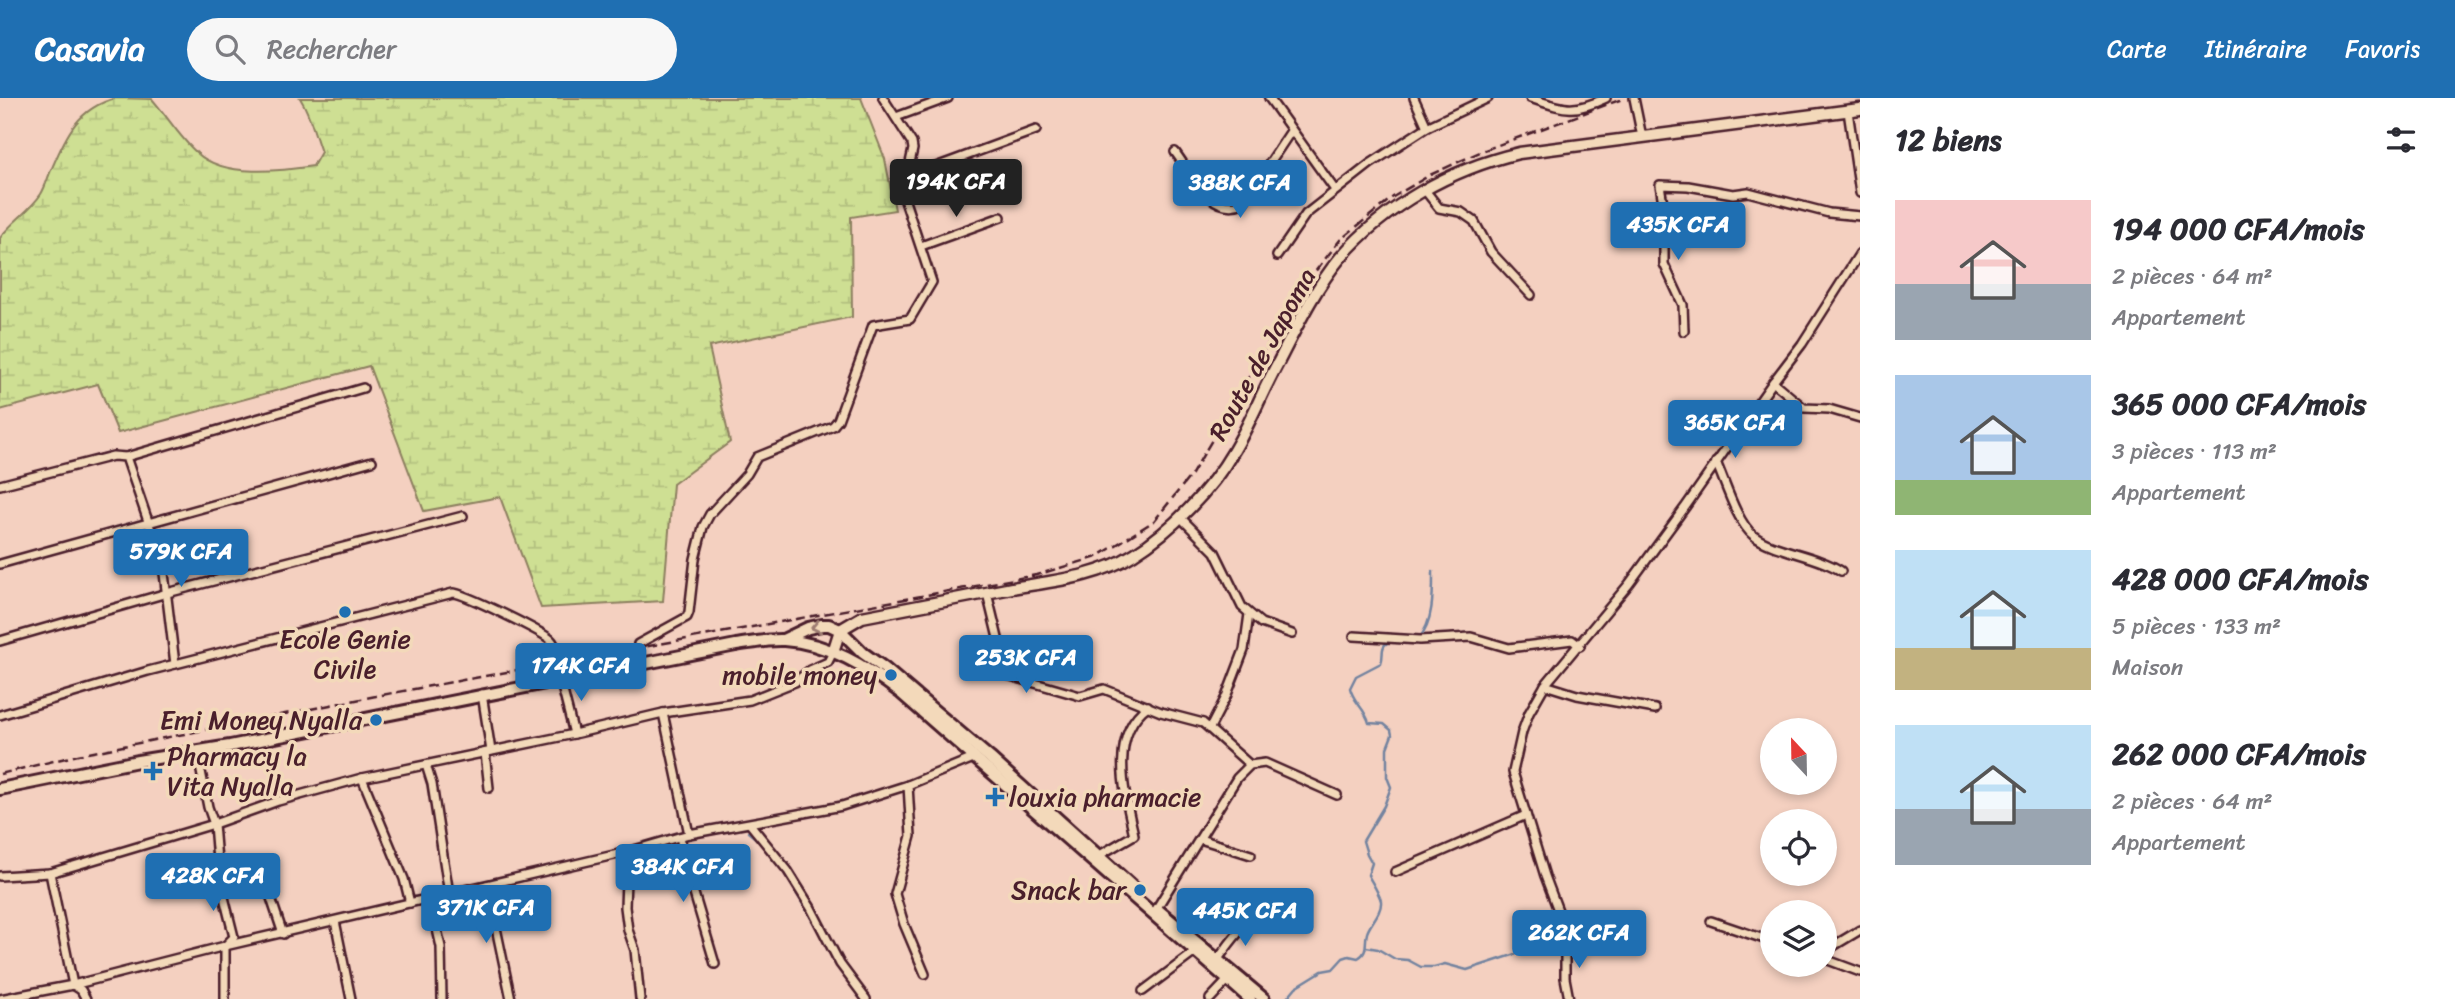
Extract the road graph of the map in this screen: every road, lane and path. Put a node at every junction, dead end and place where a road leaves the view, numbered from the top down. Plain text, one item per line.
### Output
1 (883, 98) edge
2 (948, 98) edge
3 (1269, 98) edge
4 (1414, 98) edge
5 (1488, 98) edge
6 (1530, 98) edge
7 (1606, 98) edge
8 (1634, 98) edge
9 (1860, 109) edge
10 (1848, 111) junction
11 (896, 117) junction
12 (1427, 128) junction
13 (1036, 130) dead end
14 (1291, 131) junction
15 (1642, 137) junction
16 (1175, 152) dead end
17 (906, 178) junction
18 (1424, 189) junction
19 (1335, 190) junction
20 (1860, 193) edge
21 (1860, 216) edge
22 (1001, 217) dead end
23 (921, 246) junction
24 (1860, 253) edge
25 (1277, 256) dead end
26 (1531, 295) dead end
27 (1684, 331) dead end
28 (1773, 382) junction
29 (363, 388) dead end
30 (1860, 418) edge
31 (126, 457) junction
32 (372, 460) dead end
33 (1716, 462) junction
34 (0, 485) edge
35 (463, 516) dead end
36 (1180, 517) junction
37 (150, 522) junction
38 (0, 564) edge
39 (1842, 571) dead end
40 (167, 593) junction
41 (986, 593) junction
42 (1249, 614) junction
43 (840, 631) junction
44 (1292, 634) dead end
45 (1354, 636) dead end
46 (783, 640) junction
47 (0, 641) edge
48 (1580, 646) junction
49 (833, 652) junction
50 (176, 664) junction
51 (640, 664) junction
52 (880, 671) junction
53 (563, 679) junction
54 (1545, 685) junction
55 (482, 694) junction
56 (1148, 706) junction
57 (1655, 709) dead end
58 (663, 713) junction
59 (0, 715) edge
60 (1210, 728) junction
61 (574, 734) junction
62 (197, 751) junction
63 (488, 752) junction
64 (980, 754) junction
65 (426, 765) junction
66 (1250, 765) junction
67 (362, 778) junction
68 (908, 785) junction
69 (489, 788) dead end
70 (0, 789) edge
71 (1337, 795) dead end
72 (1526, 815) junction
73 (214, 824) junction
74 (750, 824) junction
75 (689, 834) junction
76 (680, 837) junction
77 (1200, 839) junction
78 (626, 852) junction
79 (1251, 855) dead end
80 (1098, 856) junction
81 (1395, 872) dead end
82 (50, 873) junction
83 (218, 873) junction
84 (0, 876) edge
85 (486, 885) junction
86 (449, 894) junction
87 (430, 898) junction
88 (410, 903) junction
89 (1155, 912) junction
90 (1268, 913) dead end
91 (335, 921) junction
92 (1562, 921) dead end
93 (1711, 921) dead end
94 (1860, 930) edge
95 (283, 934) junction
96 (1760, 938) edge
97 (1565, 944) dead end
98 (1837, 944) edge
99 (225, 946) junction
100 (1195, 952) junction
101 (1215, 963) junction
102 (1837, 963) edge
103 (715, 964) dead end
104 (1860, 972) edge
105 (925, 974) dead end
106 (1228, 980) junction
107 (73, 985) junction
108 (1143, 991) dead end
109 (0, 999) edge
110 (86, 999) edge
111 (225, 999) edge
112 (351, 999) edge
113 (442, 999) edge
114 (511, 999) edge
115 (640, 999) edge
116 (866, 999) edge
117 (1209, 999) edge
118 (1250, 999) edge
119 (1264, 999) edge
120 (1569, 999) edge

1 - 11 street
2 - 11 street
3 - 14 street
4 - 12 street
5 - 12 street
6 - 7 street
8 - 15 street
9 - 10 street, Route de Japoma
10 - 15 street, Route de Japoma
10 - 20 street
11 - 17 street
12 - 19 street
13 - 17 street
14 - 16 street
14 - 19 street
15 - 18 street, Route de Japoma
17 - 23 street
18 - 26 street
18 - 36 street, Route de Japoma
19 - 25 street
21 - 27 street
22 - 23 street
23 - 51 street
24 - 28 street
28 - 30 street
28 - 33 street
29 - 31 street
31 - 34 street
31 - 37 street
32 - 37 street
33 - 39 street
33 - 48 street
35 - 40 street
36 - 41 street, Route de Japoma
36 - 42 street
37 - 38 street
37 - 40 street
40 - 47 street
40 - 50 street
41 - 43 street, Route de Japoma
41 - 56 street
42 - 44 street
42 - 60 street
43 -> 46 main road
43 - 49 street
43 - 52 main road
45 - 48 street
46 - 49 main road
46 - 51 main road
48 - 54 street
49 - 52 main road
49 - 58 street
50 - 53 street
50 - 59 street
51 - 53 main road
52 - 64 main road
53 - 55 main road
53 - 61 street
54 - 57 street
54 - 72 street
55 - 62 main road
55 - 63 street
56 - 60 street
56 - 80 street
58 - 61 street
58 - 75 street
60 - 66 street
61 - 63 street
62 - 70 main road
62 - 73 street
63 - 65 street
63 - 69 street
64 - 68 street
64 - 80 main road
64 - 89 main road
65 - 67 street
65 - 86 street
66 - 71 street
66 - 77 street
67 - 73 street
67 - 88 street
68 - 74 street
68 - 105 street
72 - 81 street
72 - 92 street
73 - 82 street
73 - 83 street
74 - 75 street
74 - 116 street
75 - 76 street
76 - 78 street
76 - 103 street
77 - 79 street
77 - 89 street
78 - 85 street
78 - 115 street
80 - 89 main road
82 - 84 street
82 - 107 street
83 - 95 street
83 - 99 street
85 - 86 street
85 - 114 street
86 - 87 street
87 - 88 street
87 - 113 street
88 - 91 street
89 - 100 main road
89 - 101 main road
90 - 101 street
91 - 95 street
91 - 112 street
93 - 96 street
94 - 98 street
95 - 99 street
97 - 120 street
99 - 107 street
99 - 111 street
100 - 101 main road
100 - 108 street
101 - 106 main road
101 - 119 main road
102 - 104 street
106 - 117 street
106 - 118 main road
107 - 109 street
107 - 110 street

